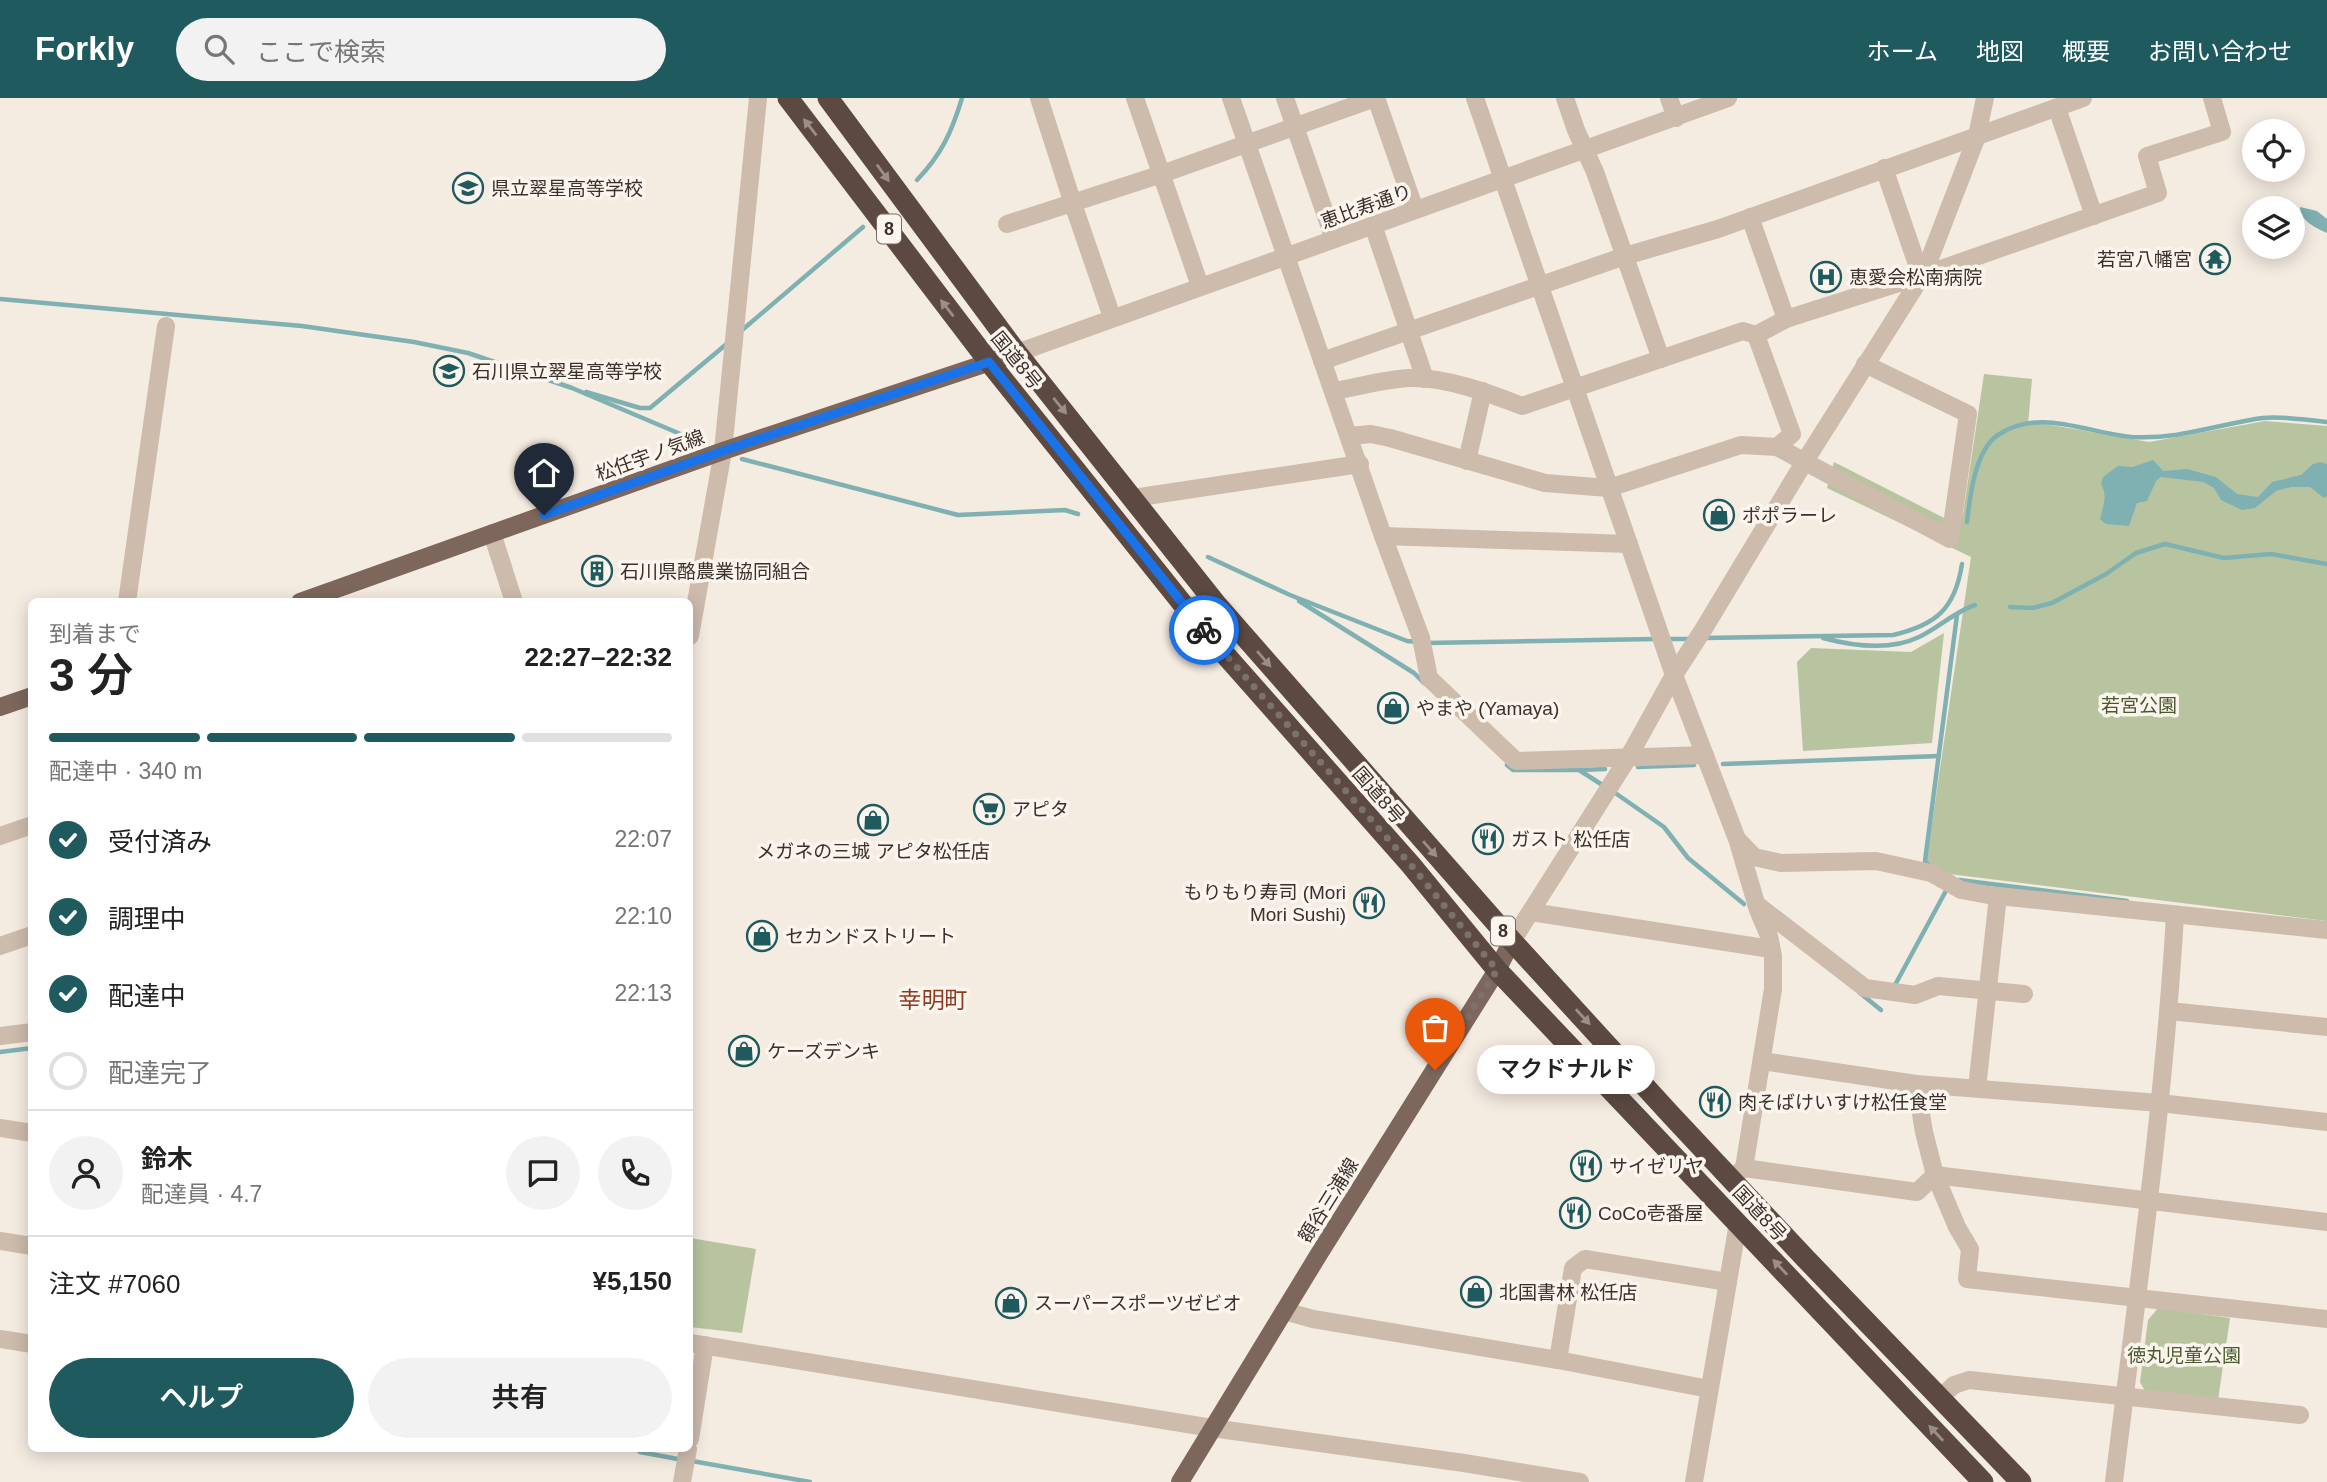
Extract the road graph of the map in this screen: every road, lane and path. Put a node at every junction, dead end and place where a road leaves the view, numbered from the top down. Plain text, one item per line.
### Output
1 (758, 98) edge
2 (788, 98) edge
3 (828, 98) edge
4 (1135, 98) edge
5 (1231, 98) edge
6 (1285, 98) edge
7 (1375, 98) edge
8 (1475, 98) edge
9 (1565, 98) edge
10 (1669, 98) edge
11 (1728, 98) edge
12 (1985, 98) edge
13 (2083, 98) edge
14 (2211, 98) edge
15 (1041, 99) edge
16 (2057, 108) junction
17 (1676, 118) junction
18 (1295, 127) junction
19 (1977, 136) junction
20 (1247, 144) junction
21 (1584, 151) junction
22 (1884, 168) junction
23 (1162, 174) junction
24 (1502, 180) junction
25 (1073, 204) junction
26 (1415, 210) junction
27 (2094, 216) junction
28 (1750, 217) junction
29 (1007, 224) dead end
30 (1373, 225) junction
31 (1334, 239) junction
32 (1625, 256) junction
33 (1287, 257) junction
34 (1922, 276) junction
35 (1200, 286) junction
36 (1538, 286) junction
37 (1112, 317) junction
38 (1786, 318) junction
39 (166, 326) dead end
40 (1410, 332) junction
41 (1756, 335) junction
42 (1017, 353) junction
43 (1661, 359) junction
44 (1322, 361) junction
45 (989, 362) junction
46 (1865, 364) junction
47 (1425, 379) junction
48 (1574, 389) junction
49 (1334, 391) junction
50 (1483, 391) junction
51 (1350, 436) junction
52 (1777, 447) junction
53 (723, 451) junction
54 (1467, 461) junction
55 (1805, 461) junction
56 (1360, 464) junction
57 (1609, 488) junction
58 (1133, 498) junction
59 (492, 533) junction
60 (1383, 536) junction
61 (1629, 544) junction
62 (128, 598) edge
63 (311, 598) edge
64 (513, 598) edge
65 (693, 619) edge
66 (1674, 674) junction
67 (28, 697) edge
68 (0, 707) edge
69 (1705, 755) junction
70 (1628, 758) junction
71 (28, 826) edge
72 (0, 836) edge
73 (1737, 839) junction
74 (1998, 896) junction
75 (1756, 904) junction
76 (1531, 912) junction
77 (2175, 915) junction
78 (2327, 930) edge
79 (28, 936) edge
80 (1512, 941) junction
81 (0, 946) edge
82 (1771, 949) junction
83 (1497, 970) junction
84 (1987, 990) junction
85 (2024, 994) dead end
86 (2169, 1011) junction
87 (2327, 1027) edge
88 (28, 1032) edge
89 (0, 1036) edge
90 (1762, 1061) junction
91 (1916, 1084) junction
92 (1977, 1088) junction
93 (2160, 1103) junction
94 (2327, 1122) edge
95 (0, 1128) edge
96 (28, 1132) edge
97 (1738, 1173) junction
98 (1935, 1175) junction
99 (2148, 1200) junction
100 (2327, 1222) edge
101 (1738, 1223) junction
102 (0, 1241) edge
103 (28, 1244) edge
104 (1728, 1282) junction
105 (2137, 1296) junction
106 (1284, 1311) junction
107 (2327, 1319) edge
108 (0, 1339) edge
109 (28, 1343) edge
110 (697, 1344) edge
111 (1558, 1360) junction
112 (693, 1386) edge
113 (1709, 1389) junction
114 (2125, 1395) junction
115 (1941, 1397) junction
116 (2300, 1415) dead end
117 (1212, 1428) junction
118 (1464, 1463) junction
119 (1180, 1482) edge
120 (1461, 1482) edge
121 (1580, 1482) edge
122 (1694, 1482) edge
123 (1983, 1482) edge
124 (2021, 1482) edge
125 (2114, 1482) edge

1 - 53 street
45 -> 2 highway, 国道8号 / 8
3 -> 42 highway, 国道8号 / 8
4 - 23 street
5 - 20 street
6 - 18 street
7 - 18 street
7 - 26 street
8 - 24 street
9 - 21 street
10 - 17 street
11 - 17 street, 恵比寿通り
12 - 19 street
13 - 16 street
14 - 27 street
15 - 25 street
16 - 19 street
16 - 27 street
17 - 21 street, 恵比寿通り
18 - 20 street
18 - 31 street
19 - 22 street
19 - 34 street
20 - 23 street
20 - 33 street
21 - 24 street, 恵比寿通り
21 - 32 street
22 - 28 street
22 - 34 street
23 - 25 street
23 - 35 street
24 - 26 street, 恵比寿通り
24 - 36 street
25 - 29 street
25 - 37 street
26 - 30 street, 恵比寿通り
27 - 34 street
28 - 32 street
28 - 38 street
30 - 31 street, 恵比寿通り
30 - 40 street
31 - 33 street, 恵比寿通り
32 - 36 street
32 - 43 street
33 - 35 street, 恵比寿通り
33 - 44 street
34 - 38 street
34 - 46 street
35 - 37 street, 恵比寿通り
36 - 40 street
36 - 48 street
37 - 42 street, 恵比寿通り
38 - 41 street
39 - 62 street
40 - 44 street
40 - 47 street
41 - 43 street
41 - 52 street
42 - 45 main road, 松任宇ノ気線
42 -> 58 highway, 国道8号 / 8
43 - 48 street
44 - 49 street
45 - 53 main road, 松任宇ノ気線
45 - 83 highway, 国道8号 / 8
46 - 55 street
46 - 55 street
47 - 49 street
47 - 50 street
48 - 50 street
48 - 57 street
49 - 51 street
50 - 54 street
51 - 54 street
51 - 56 street
52 - 55 street
52 - 57 street
53 - 59 main road, 松任宇ノ気線
53 - 65 street
54 - 57 street
55 - 66 street
56 - 58 street
56 - 60 street
57 - 61 street
58 -> 80 highway, 国道8号 / 8
59 - 63 main road, 松任宇ノ気線
59 - 64 street
60 - 61 street
60 - 70 street
61 - 66 street
66 - 69 street
66 - 70 street
67 - 68 main road
69 - 70 street
69 - 73 street
70 - 76 street
71 - 72 street
73 - 74 street
73 - 75 street
74 - 77 street
74 - 84 street
75 - 82 street
75 - 84 street
76 - 80 street
76 - 82 street
77 - 78 street
77 - 86 street
79 - 81 street
80 - 83 main road, 額谷三浦線
80 -> 97 highway, 国道8号 / 8
82 - 90 street
83 - 101 highway, 国道8号 / 8
83 - 106 main road, 額谷三浦線
84 - 85 street
84 - 92 street
86 - 87 street
86 - 93 street
88 - 89 street
90 - 91 street
90 - 97 street
91 - 92 street
91 - 98 street
92 - 93 street
93 - 94 street
93 - 99 street
95 - 96 street
97 - 98 street
97 - 115 highway, 国道8号 / 8
98 - 99 street
98 - 105 street
99 - 100 street
99 - 105 street
101 - 104 street
123 -> 101 highway, 国道8号 / 8
102 - 103 street
104 - 111 street
104 - 113 street
105 - 107 street
105 - 114 street
106 - 111 street
106 - 117 main road, 額谷三浦線
108 - 109 street
110 - 112 street
110 - 117 street
111 - 113 street
113 - 122 street
114 - 115 street
114 - 116 street
114 - 125 street
115 - 124 highway, 国道8号 / 8
117 - 118 street
117 - 119 main road, 額谷三浦線
118 - 120 street
118 - 121 street

